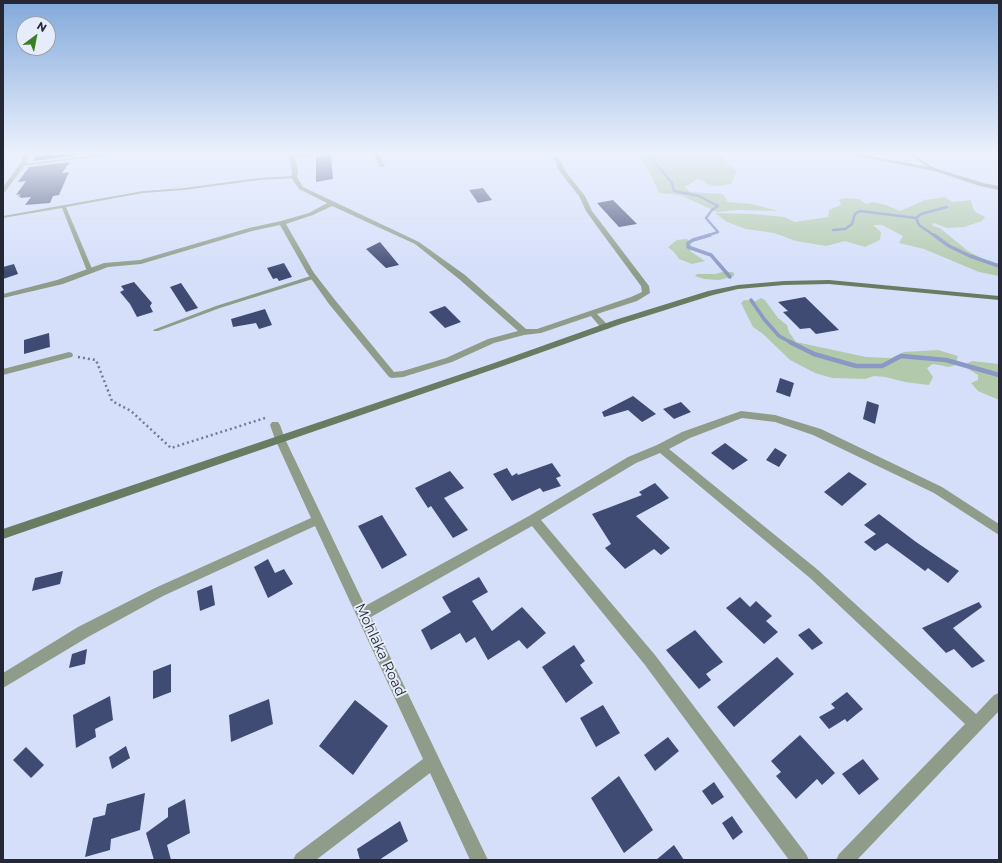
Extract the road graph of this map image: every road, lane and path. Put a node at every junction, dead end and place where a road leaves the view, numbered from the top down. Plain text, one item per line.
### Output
1 (142, 192) edge
2 (309, 192) edge
3 (579, 192) edge
4 (331, 204) junction
5 (64, 207) junction
6 (3, 217) edge
7 (282, 223) junction
8 (90, 271) junction
9 (314, 277) junction
10 (3, 296) edge
11 (999, 298) edge
12 (592, 313) junction
13 (605, 326) junction
14 (156, 330) dead end
15 (524, 332) junction
16 (69, 356) joint
17 (3, 372) edge
18 (275, 425) joint
19 (280, 439) junction
20 (661, 448) junction
21 (533, 519) junction
22 (318, 520) junction
23 (999, 530) edge
24 (3, 534) edge
25 (363, 614) junction
26 (3, 681) edge
27 (999, 700) edge
28 (976, 724) junction
29 (432, 762) junction
30 (302, 860) edge
31 (479, 860) edge
32 (800, 860) edge
33 (845, 860) edge

1 - 5 lane
2 - 4 street
3 - 12 street
4 - 7 street
4 - 15 street
5 - 6 lane
5 - 8 lane
7 - 8 street
7 - 9 street
8 - 10 street
9 - 14 lane
9 - 15 street
11 - 13 main road
12 - 13 street
12 - 15 street
13 - 19 main road
16 - 17 street
16 - 18 path
18 - 19 street, Mohlaka Road
19 - 22 street, Mohlaka Road
19 - 24 main road
20 - 21 street
20 - 23 street
20 - 28 street
21 - 25 street
21 - 32 street
22 - 25 street, Mohlaka Road
22 - 26 street
25 - 29 street, Mohlaka Road
27 - 28 street
28 - 33 street
29 - 30 street
29 - 31 street, Mohlaka Road

